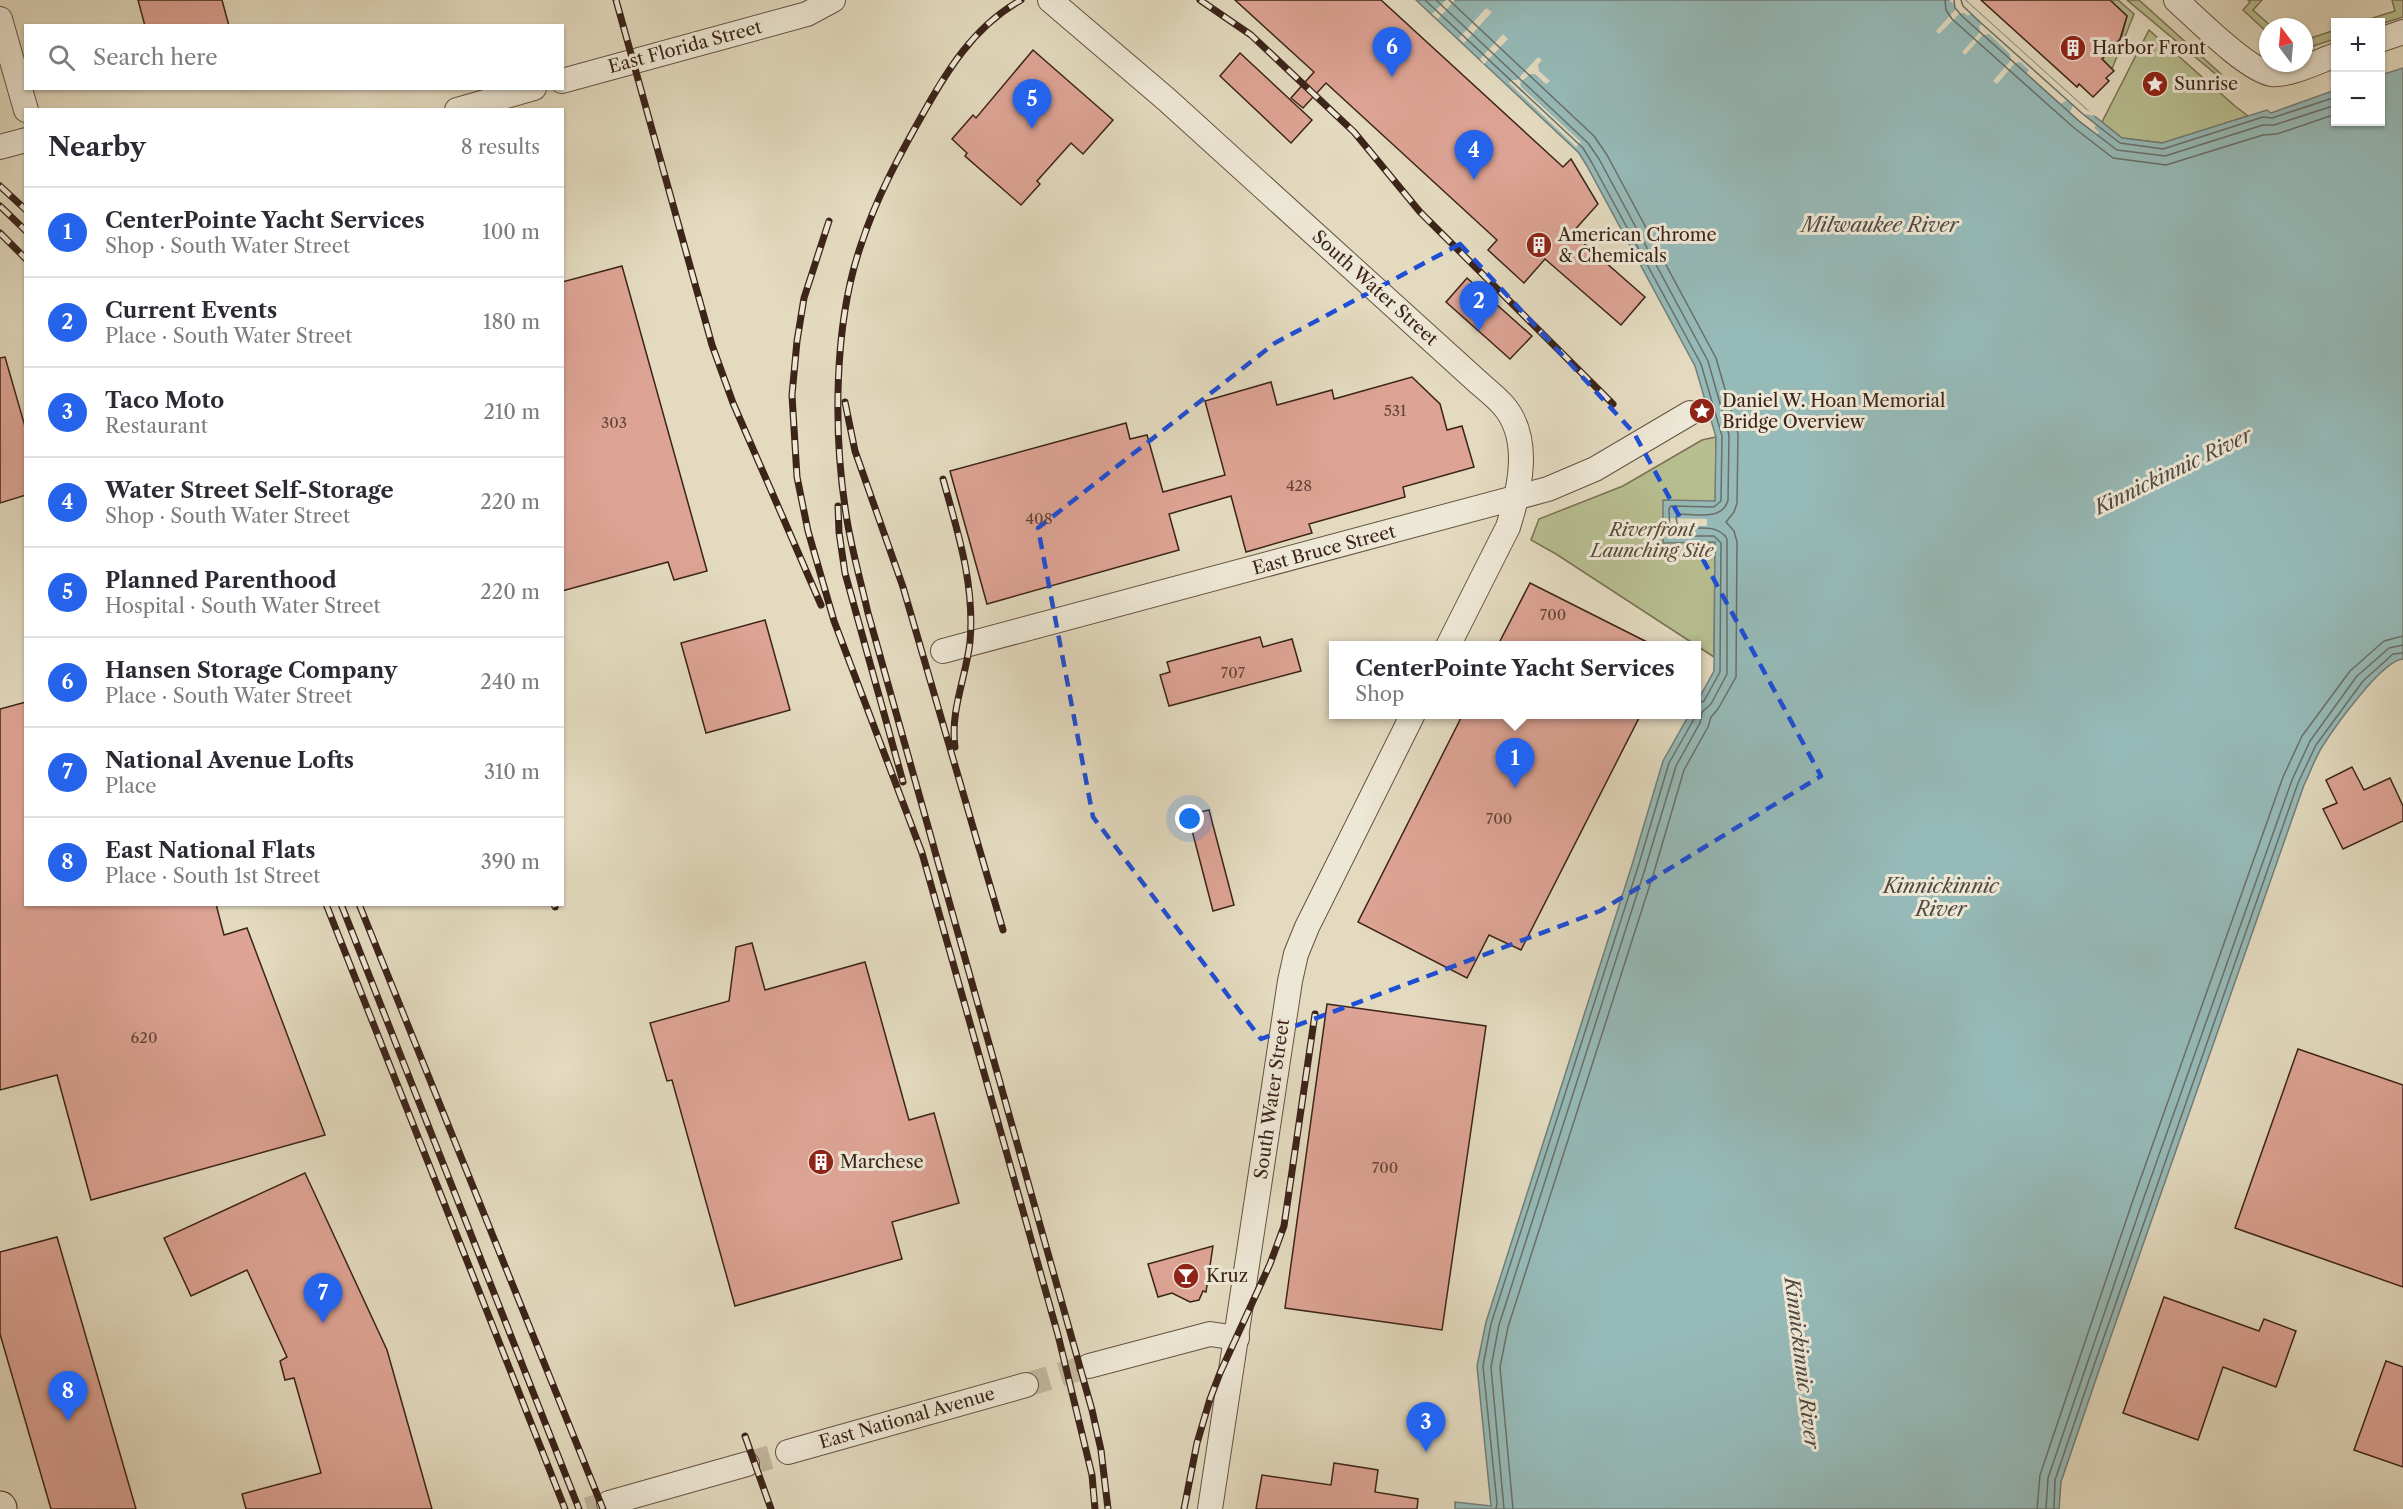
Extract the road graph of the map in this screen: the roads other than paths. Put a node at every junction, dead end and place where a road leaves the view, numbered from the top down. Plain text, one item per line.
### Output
1 (833, 0) edge
2 (1050, 0) edge
3 (2176, 0) edge
4 (0, 20) edge
5 (2403, 32) edge
6 (2385, 38) edge
7 (2331, 58) edge
8 (564, 80) edge
9 (527, 90) edge
10 (25, 108) edge
11 (465, 108) edge
12 (24, 141) edge
13 (0, 147) edge
14 (1690, 413) dead end
15 (1516, 499) junction
16 (1450, 641) edge
17 (943, 651) dead end
18 (1411, 719) edge
19 (1237, 1338) junction
20 (1089, 1366) tunnel mouth
21 (1026, 1384) tunnel mouth
22 (788, 1452) tunnel mouth
23 (747, 1464) tunnel mouth
24 (609, 1503) dead end
25 (1210, 1509) edge

1 - 8 street, East Florida Street
2 - 15 street, South Water Street
3 - 7 street
4 - 10 street
5 - 6 street
9 - 11 street
12 - 13 street
14 - 15 street, East Bruce Street
15 - 16 street, South Water Street
15 - 17 street, East Bruce Street
18 - 19 street, South Water Street
19 - 20 street
19 - 25 street, South Water Street
21 - 22 street, East National Avenue
23 - 24 street

